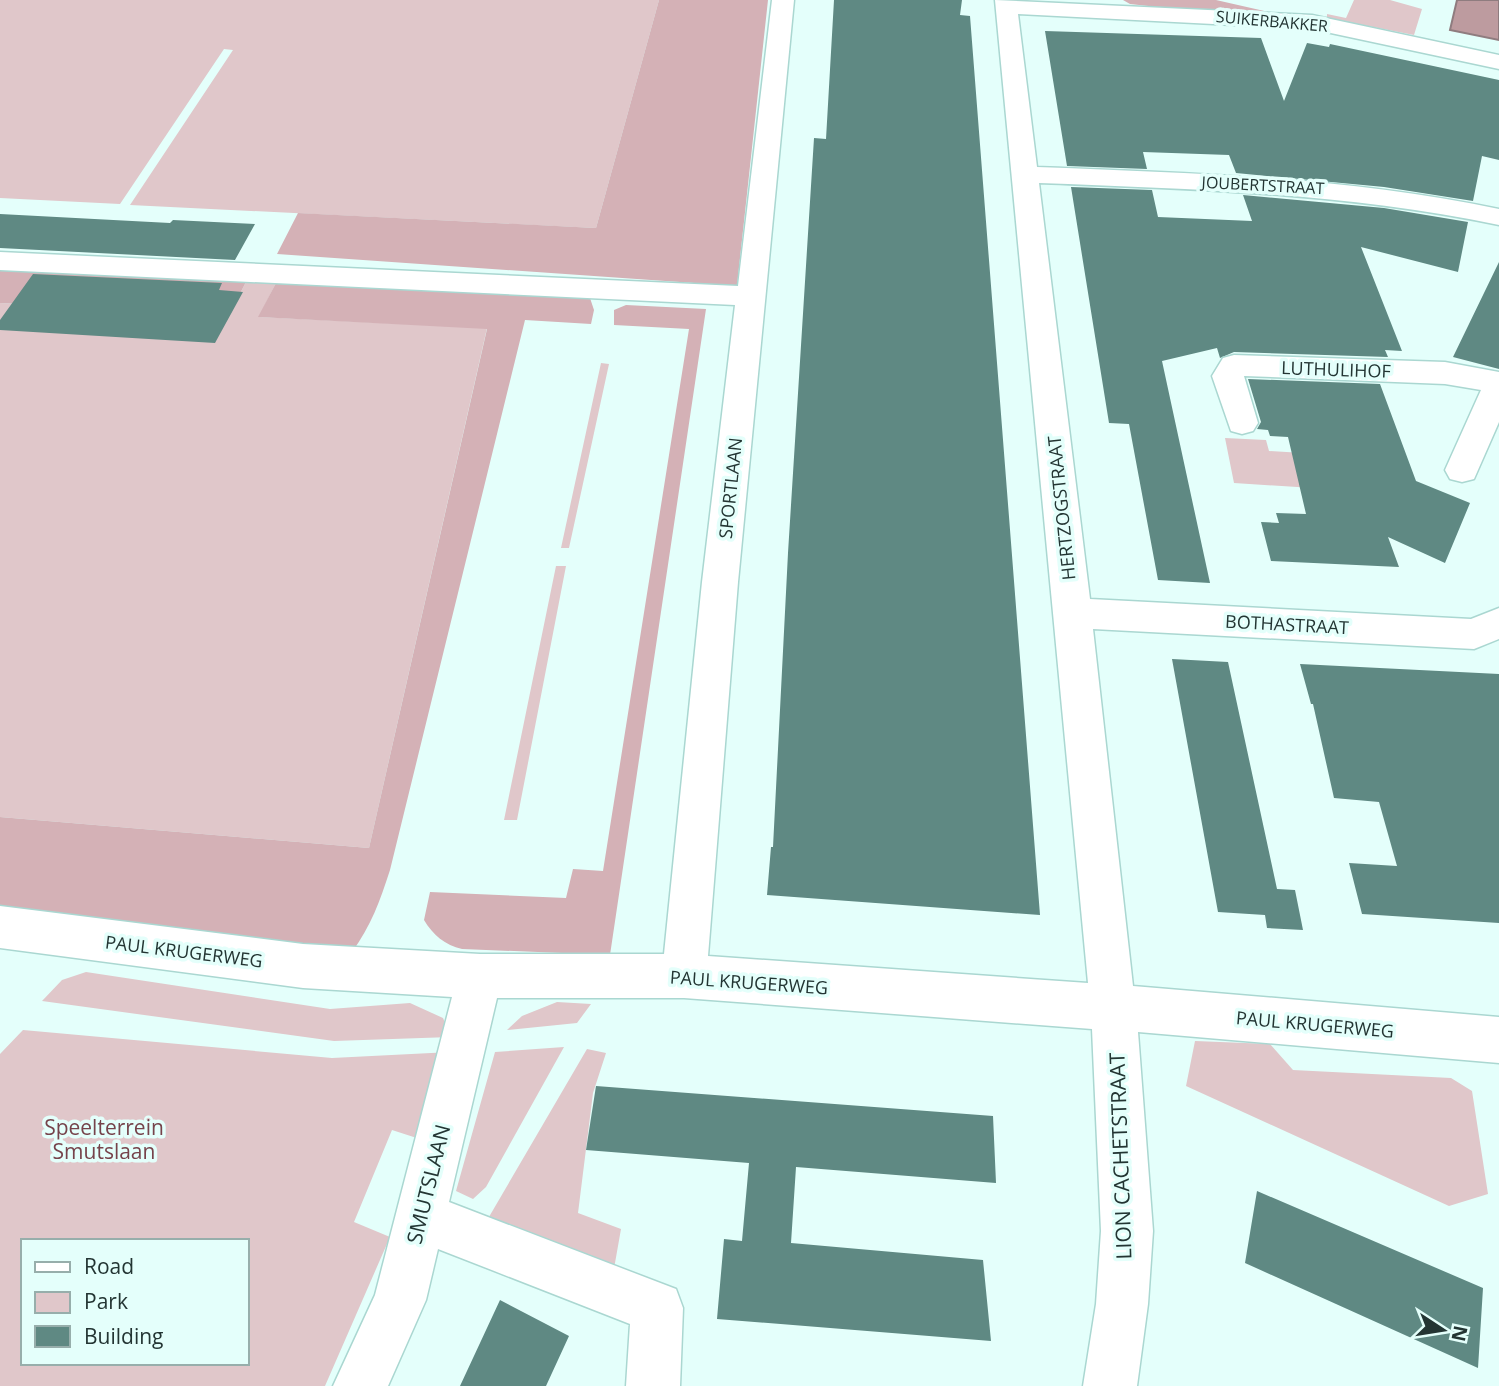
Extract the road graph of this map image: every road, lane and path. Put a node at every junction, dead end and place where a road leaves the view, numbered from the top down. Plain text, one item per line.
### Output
1 (783, 0) edge
2 (1006, 4) edge
3 (1108, 5) edge
4 (1499, 62) edge
5 (1024, 175) junction
6 (1499, 217) edge
7 (0, 261) edge
8 (750, 296) junction
9 (1499, 384) edge
10 (1242, 424) dead end
11 (1462, 470) dead end
12 (1073, 613) junction
13 (1499, 623) edge
14 (0, 927) edge
15 (480, 976) junction
16 (684, 976) junction
17 (1113, 1008) junction
18 (1499, 1041) edge
19 (421, 1214) junction
20 (360, 1386) edge
21 (653, 1386) edge
22 (1110, 1386) edge

1 - 8 street, SPORTLAAN
2 - 3 street, SUIKERBAKKER
2 - 5 street, HERTZOGSTRAAT
3 - 4 street, SUIKERBAKKER
5 - 6 street, JOUBERTSTRAAT
5 - 12 street, HERTZOGSTRAAT
7 - 8 street
8 - 16 street, SPORTLAAN
9 - 10 street, LUTHULIHOF
9 - 11 street, LUTHULIHOF
12 - 13 street, BOTHASTRAAT
12 - 17 street, HERTZOGSTRAAT
14 - 15 street, PAUL KRUGERWEG
15 - 16 street, PAUL KRUGERWEG
15 - 19 street, SMUTSLAAN
16 - 17 street, PAUL KRUGERWEG
17 - 18 street, PAUL KRUGERWEG
17 - 22 street, LION CACHETSTRAAT
19 - 20 street, SMUTSLAAN
19 - 21 street

